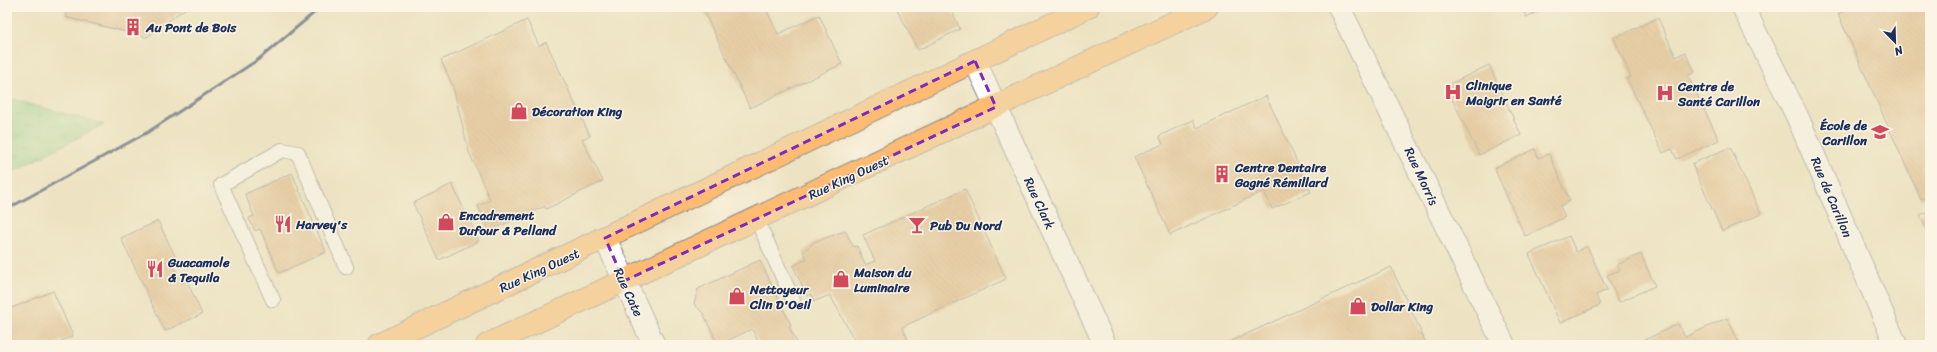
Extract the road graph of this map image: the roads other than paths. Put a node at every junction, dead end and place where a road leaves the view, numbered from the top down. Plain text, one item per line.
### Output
1 (1088, 7) edge
2 (1207, 7) edge
3 (1339, 7) edge
4 (1743, 7) edge
5 (975, 61) junction
6 (996, 107) junction
7 (757, 220) junction
8 (605, 238) junction
9 (346, 267) dead end
10 (624, 281) junction
11 (273, 300) dead end
12 (793, 300) dead end
13 (378, 345) edge
14 (487, 345) edge
15 (654, 345) edge
16 (1105, 345) edge
17 (1504, 345) edge
18 (1896, 345) edge

1 - 5 main road, Rue King Ouest
2 - 6 main road, Rue King Ouest
3 - 17 street, Rue Morris
4 - 18 street, Rue de Carillon
5 - 6 street, Rue Clark
5 - 8 main road, Rue King Ouest
6 - 7 main road, Rue King Ouest
6 - 16 street, Rue Clark
7 - 10 main road, Rue King Ouest
7 - 12 lane
8 - 10 street, Rue Cate
8 - 13 main road, Rue King Ouest
9 - 11 lane
10 - 14 main road, Rue King Ouest
10 - 15 street, Rue Cate

